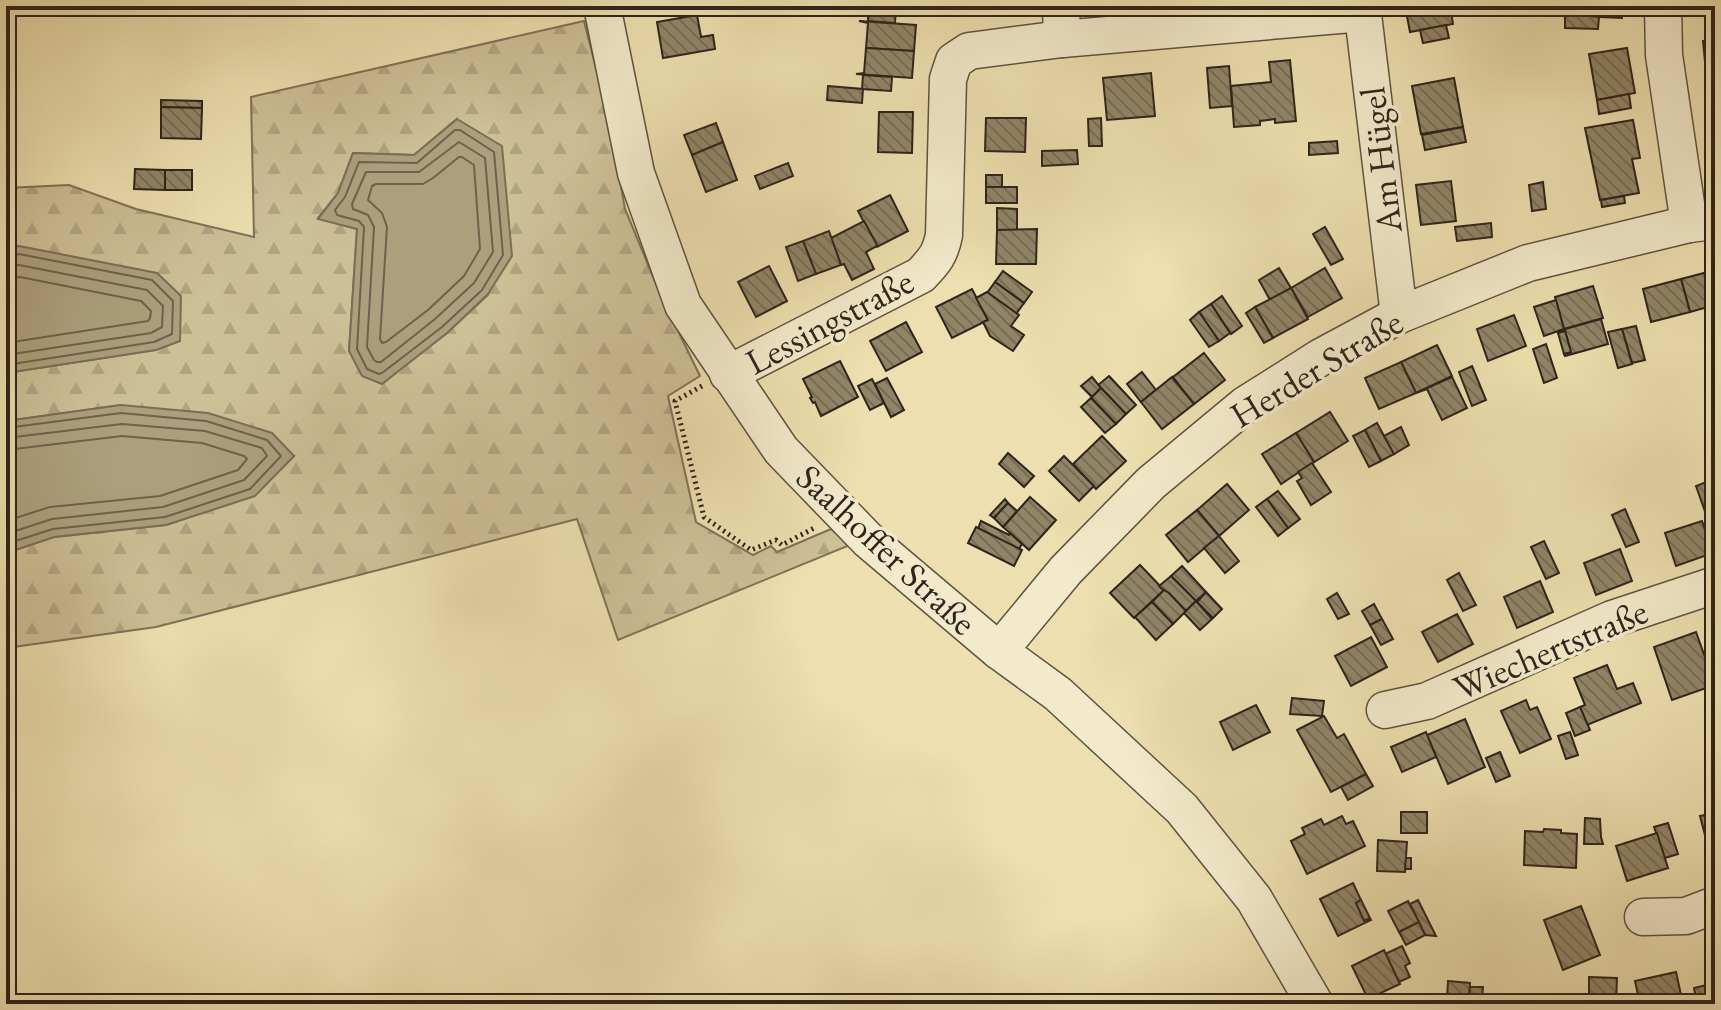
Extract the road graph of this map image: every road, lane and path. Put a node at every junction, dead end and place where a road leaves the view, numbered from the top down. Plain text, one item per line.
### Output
1 (602, 6) edge
2 (1663, 6) edge
3 (1363, 10) edge
4 (1061, 23) edge
5 (1702, 223) edge
6 (1399, 315) junction
7 (728, 374) junction
8 (842, 513) junction
9 (1715, 585) edge
10 (999, 651) junction
11 (1385, 710) dead end
12 (1715, 905) edge
13 (1643, 917) dead end
14 (1315, 1004) edge

1 - 7 street, Saalhoffer Straße
2 - 5 street
3 - 4 street, Lessingstraße
3 - 6 street, Am Hügel
4 - 7 street, Lessingstraße
5 - 6 street, Herder Straße
6 - 10 street, Herder Straße
7 - 8 street, Saalhoffer Straße
7 - 8 path
8 - 10 street, Saalhoffer Straße
9 - 11 street, Wiechertstraße
10 - 14 street, Saalhoffer Straße
12 - 13 street

